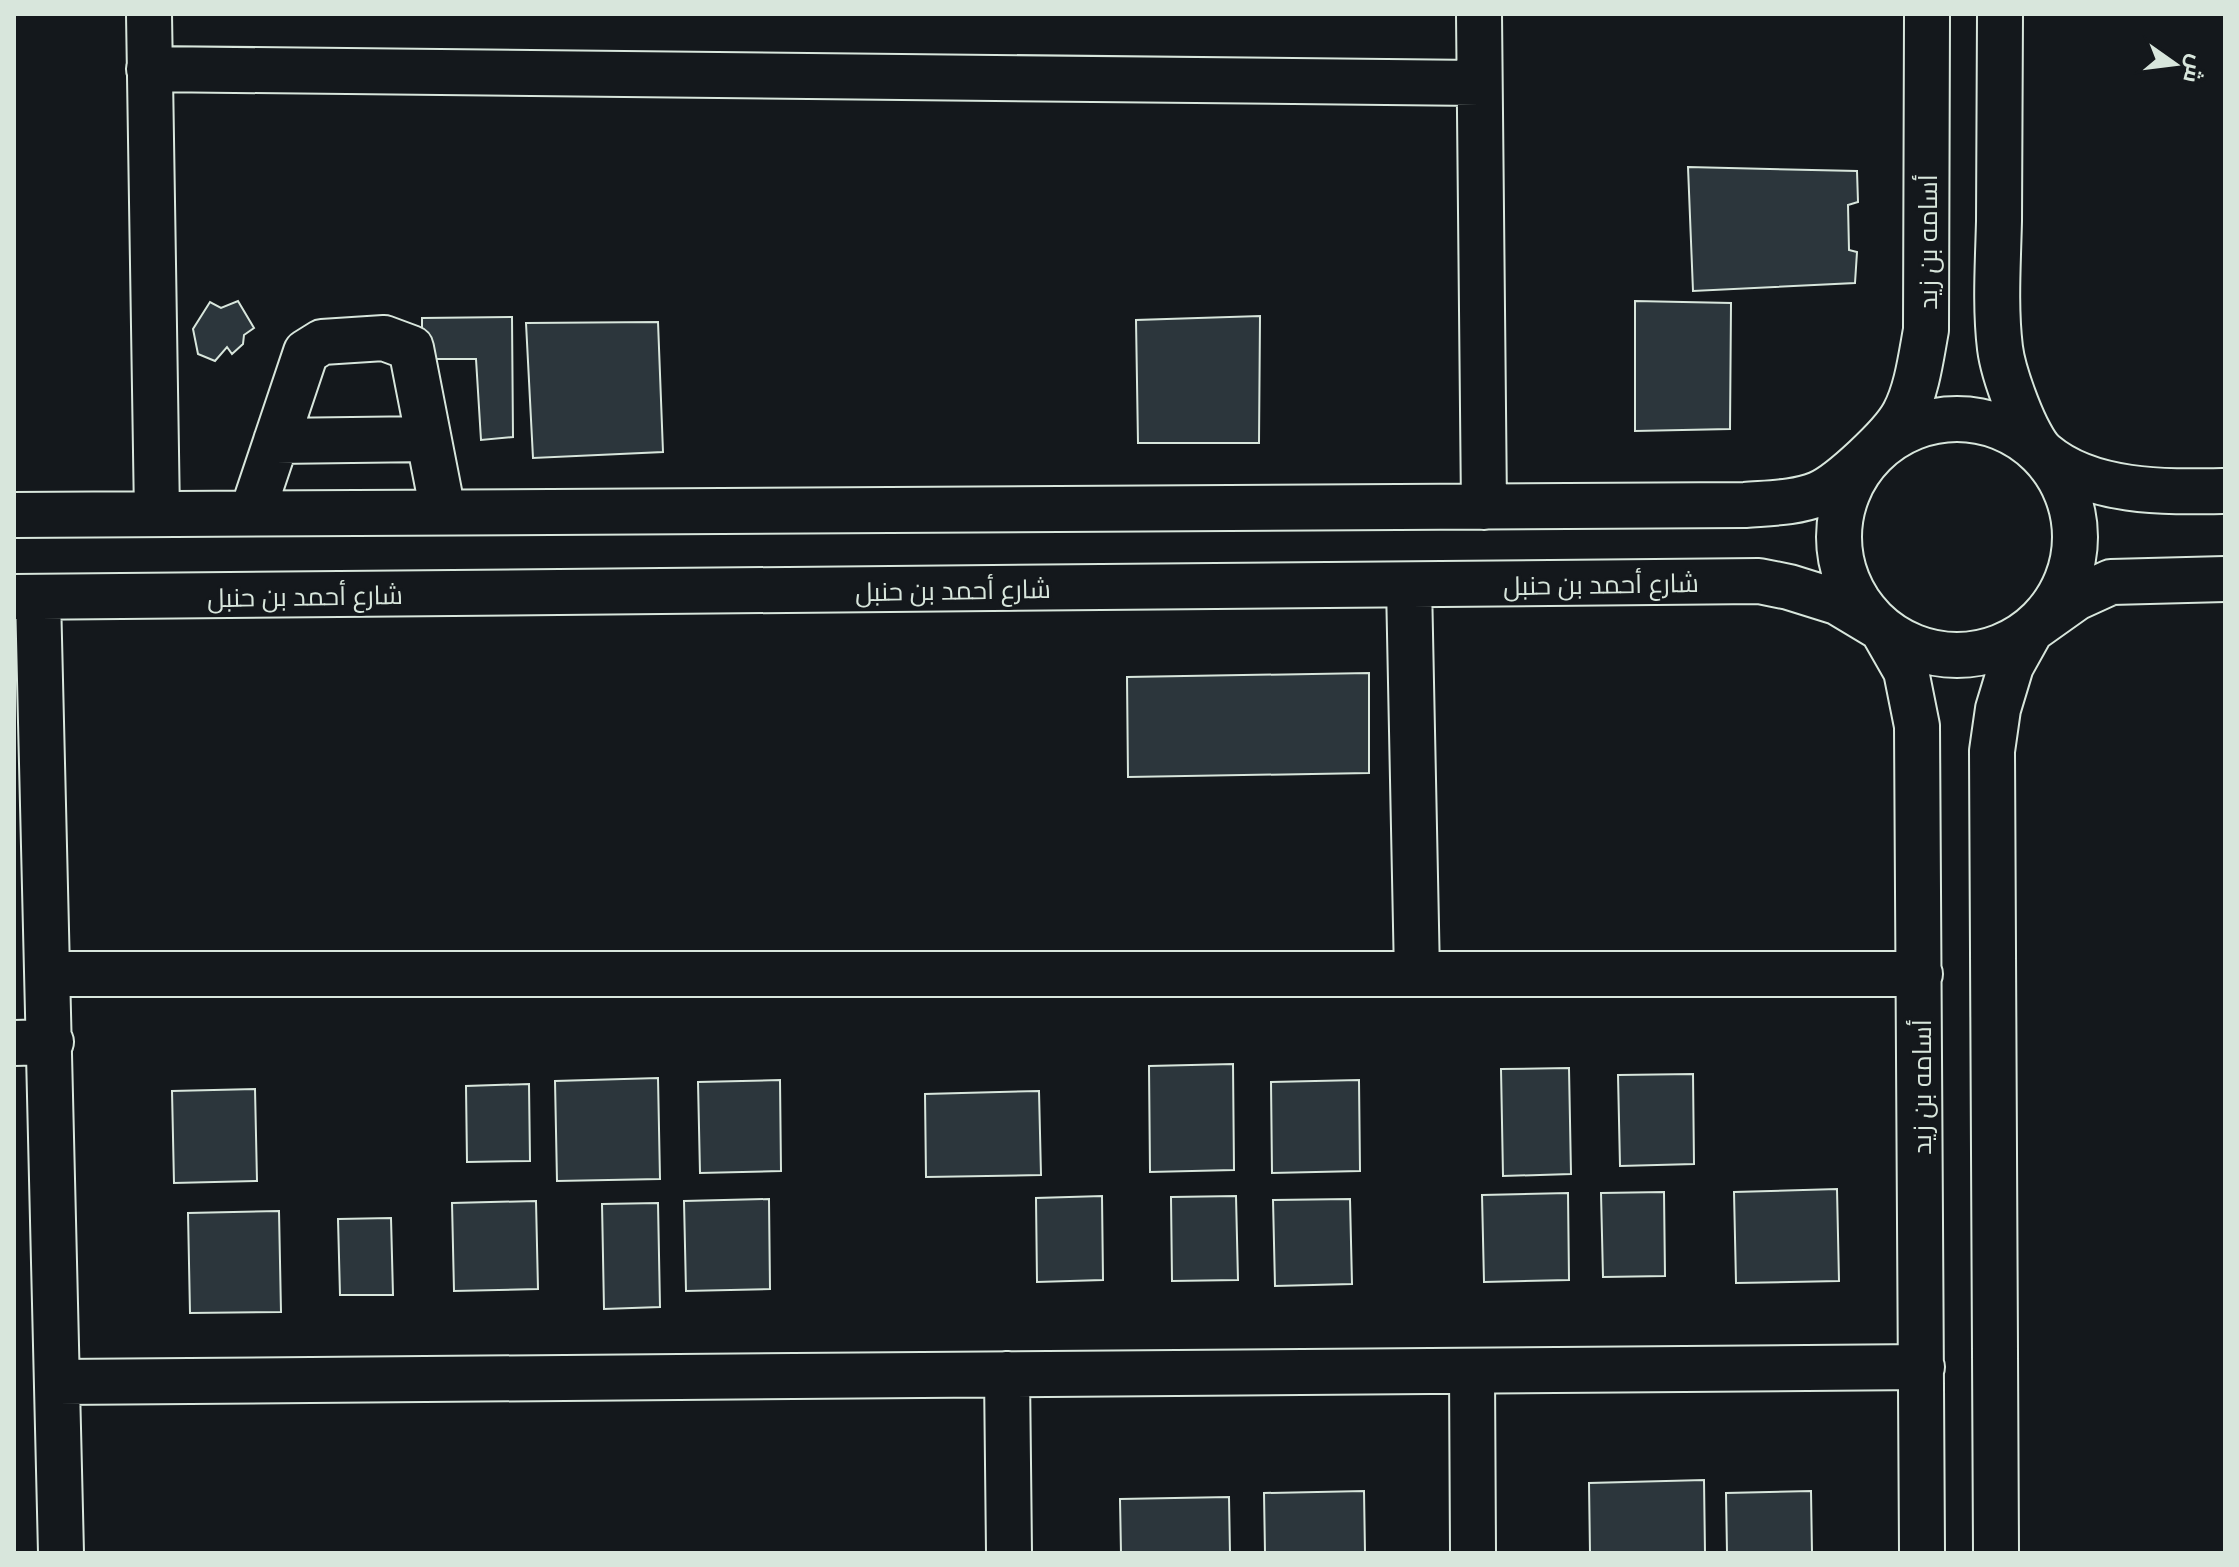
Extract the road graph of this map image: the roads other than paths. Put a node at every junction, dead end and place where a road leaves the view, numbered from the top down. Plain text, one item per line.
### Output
1 (149, 14) edge
2 (1479, 14) edge
3 (1927, 14) edge
4 (2000, 14) edge
5 (149, 69) junction
6 (1479, 83) junction
7 (428, 439) junction
8 (276, 441) junction
9 (2042, 453) junction
10 (1871, 455) junction
11 (2225, 491) edge
12 (1484, 507) junction
13 (443, 512) junction
14 (252, 513) junction
15 (157, 514) junction
16 (14, 515) edge
17 (2225, 579) edge
18 (1409, 585) junction
19 (26, 597) edge
20 (1882, 629) junction
21 (2031, 630) junction
22 (49, 974) junction
23 (1417, 974) junction
24 (1920, 974) junction
25 (32, 1043) edge
26 (1922, 1367) junction
27 (1472, 1371) junction
28 (1007, 1374) junction
29 (58, 1382) junction
30 (61, 1553) edge
31 (1009, 1553) edge
32 (1473, 1553) edge
33 (1922, 1553) edge
34 (1996, 1553) edge

1 - 5 street
2 - 6 street
3 - 10 street, أسامه بن زيد
4 - 9 street
5 - 6 street
5 - 15 street
6 - 12 street
7 - 8 street
7 - 8 street
7 - 13 street
8 - 14 street
9 - 10 street
9 - 11 street
9 - 21 street
10 - 12 street
10 - 20 street
12 - 13 street
13 - 14 street
14 - 15 street
15 - 16 street
17 - 21 street
18 - 19 street, شارع أحمد بن حنبل
18 - 20 street, شارع أحمد بن حنبل
18 - 23 street
19 - 22 street
20 - 21 street
20 - 24 street, أسامه بن زيد
21 - 34 street
22 - 23 street
22 - 25 street
23 - 24 street
24 - 26 street, أسامه بن زيد
25 - 29 street
26 - 27 street
26 - 33 street, أسامه بن زيد
27 - 28 street
27 - 32 street
28 - 29 street
28 - 31 street
29 - 30 street

